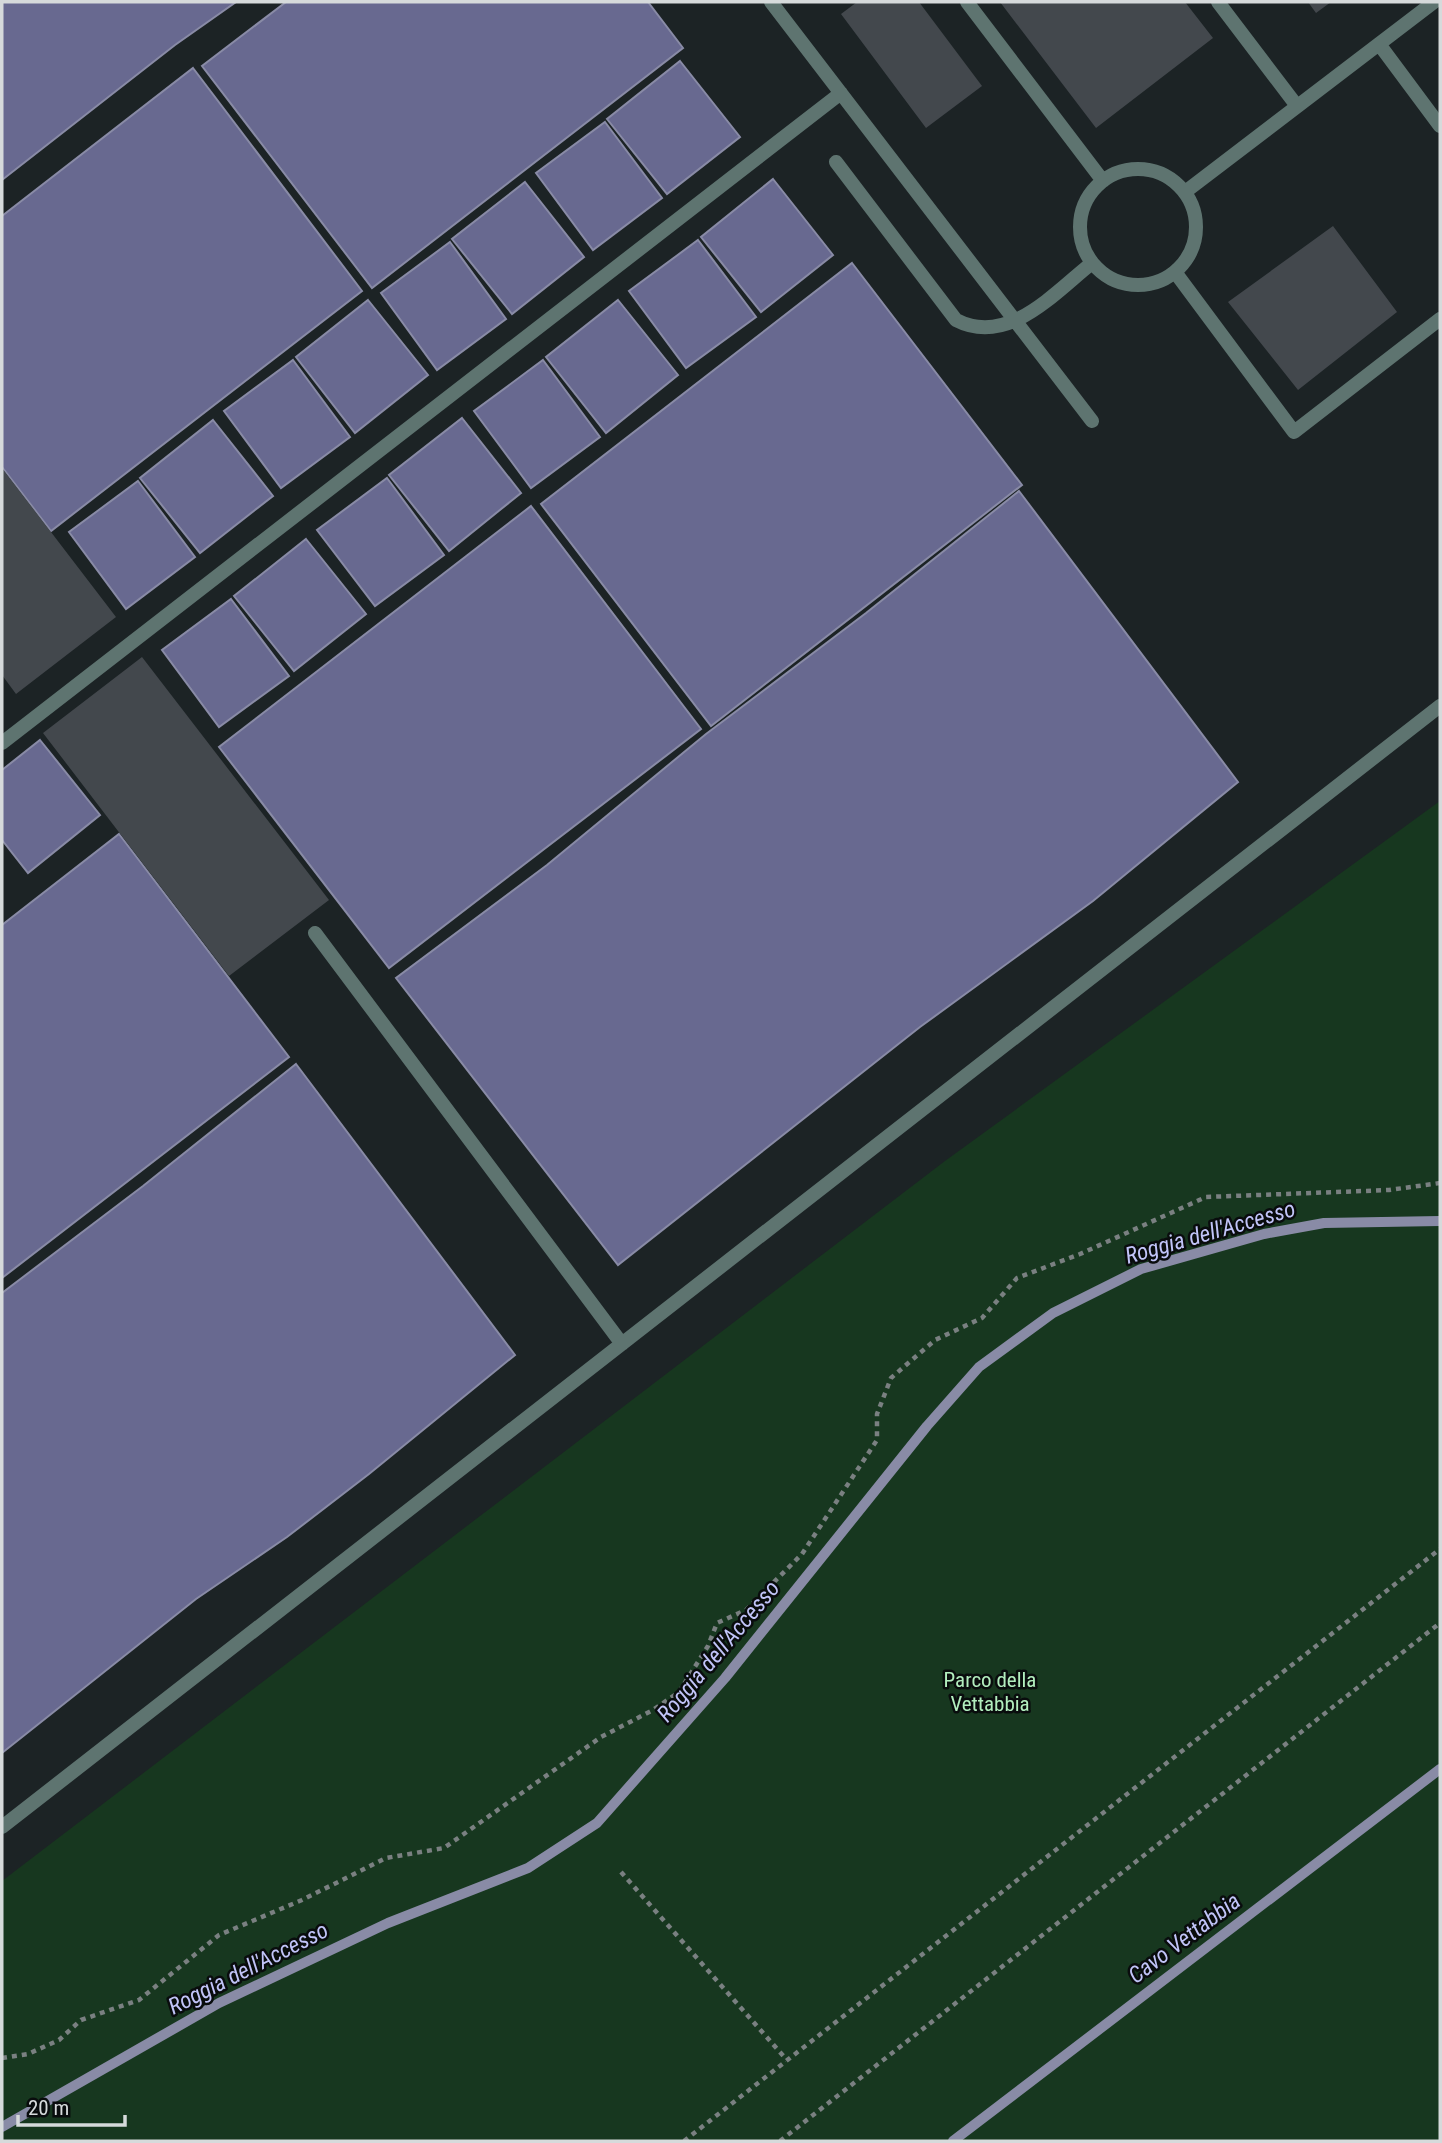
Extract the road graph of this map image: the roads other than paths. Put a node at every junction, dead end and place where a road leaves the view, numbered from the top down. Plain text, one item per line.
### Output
1 (771, 2) edge
2 (967, 2) edge
3 (1218, 2) edge
4 (1434, 2) edge
5 (1379, 44) junction
6 (841, 93) junction
7 (1297, 106) junction
8 (1440, 126) edge
9 (836, 162) dead end
10 (1103, 181) junction
11 (1185, 192) junction
12 (1092, 263) junction
13 (1175, 272) junction
14 (1440, 319) edge
15 (1016, 322) junction
16 (1092, 421) dead end
17 (1440, 706) edge
18 (2, 743) edge
19 (314, 933) dead end
20 (622, 1344) junction
21 (2, 1827) edge

1 - 6 lane
2 - 10 lane
3 - 7 lane
4 - 5 lane
5 - 7 lane
5 - 8 lane
6 - 15 lane
6 - 18 lane
7 - 11 lane
9 - 15 lane
10 - 11 lane
10 - 12 lane
11 - 13 lane
12 - 13 lane
12 - 15 lane
13 - 14 lane
15 - 16 lane
17 - 20 lane
19 - 20 lane
20 - 21 lane

